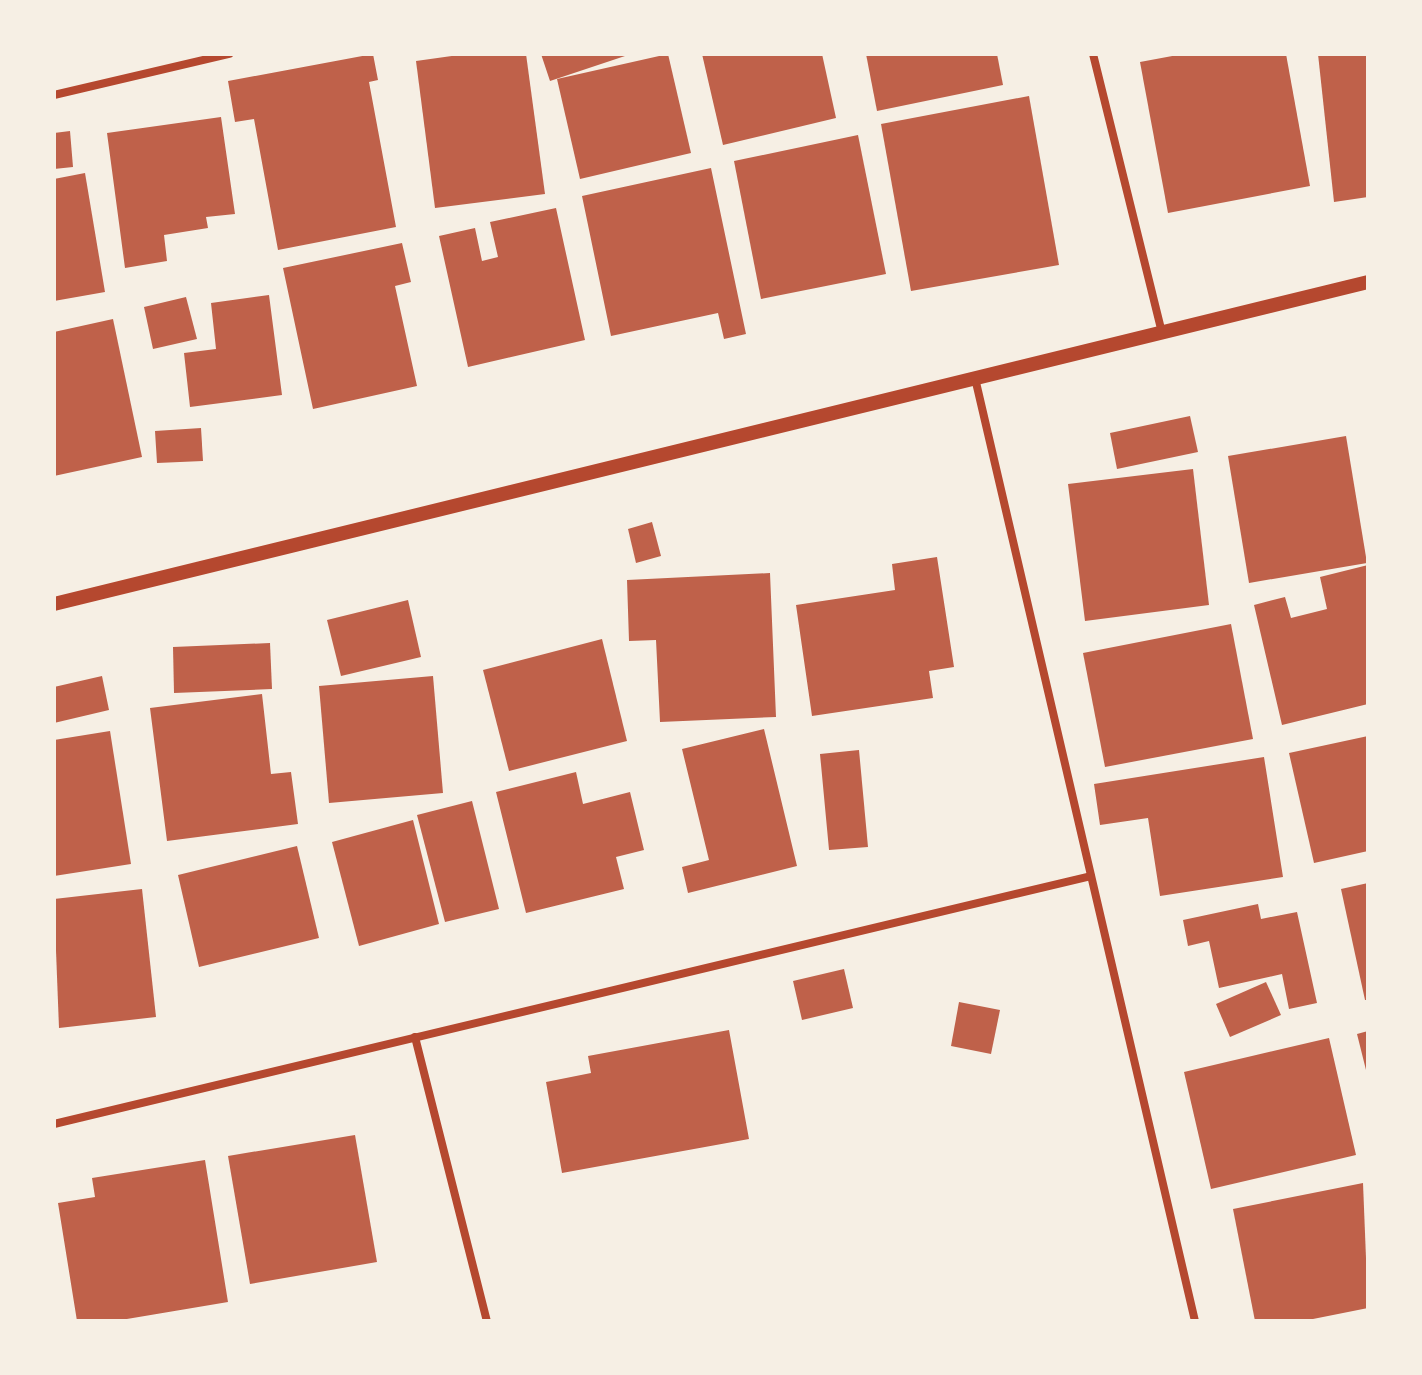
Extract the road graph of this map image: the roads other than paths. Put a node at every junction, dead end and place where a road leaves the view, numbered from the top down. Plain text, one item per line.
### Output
1 (229, 54) edge
2 (1093, 54) edge
3 (54, 95) edge
4 (1368, 282) edge
5 (1162, 332) junction
6 (975, 378) junction
7 (54, 604) edge
8 (1091, 876) junction
9 (415, 1037) junction
10 (54, 1124) edge
11 (487, 1321) edge
12 (1195, 1321) edge

1 - 3 street
2 - 5 street
4 - 5 street
5 - 6 street
6 - 7 street
6 - 8 street
8 - 9 street
8 - 12 street
9 - 10 street
9 - 11 street

